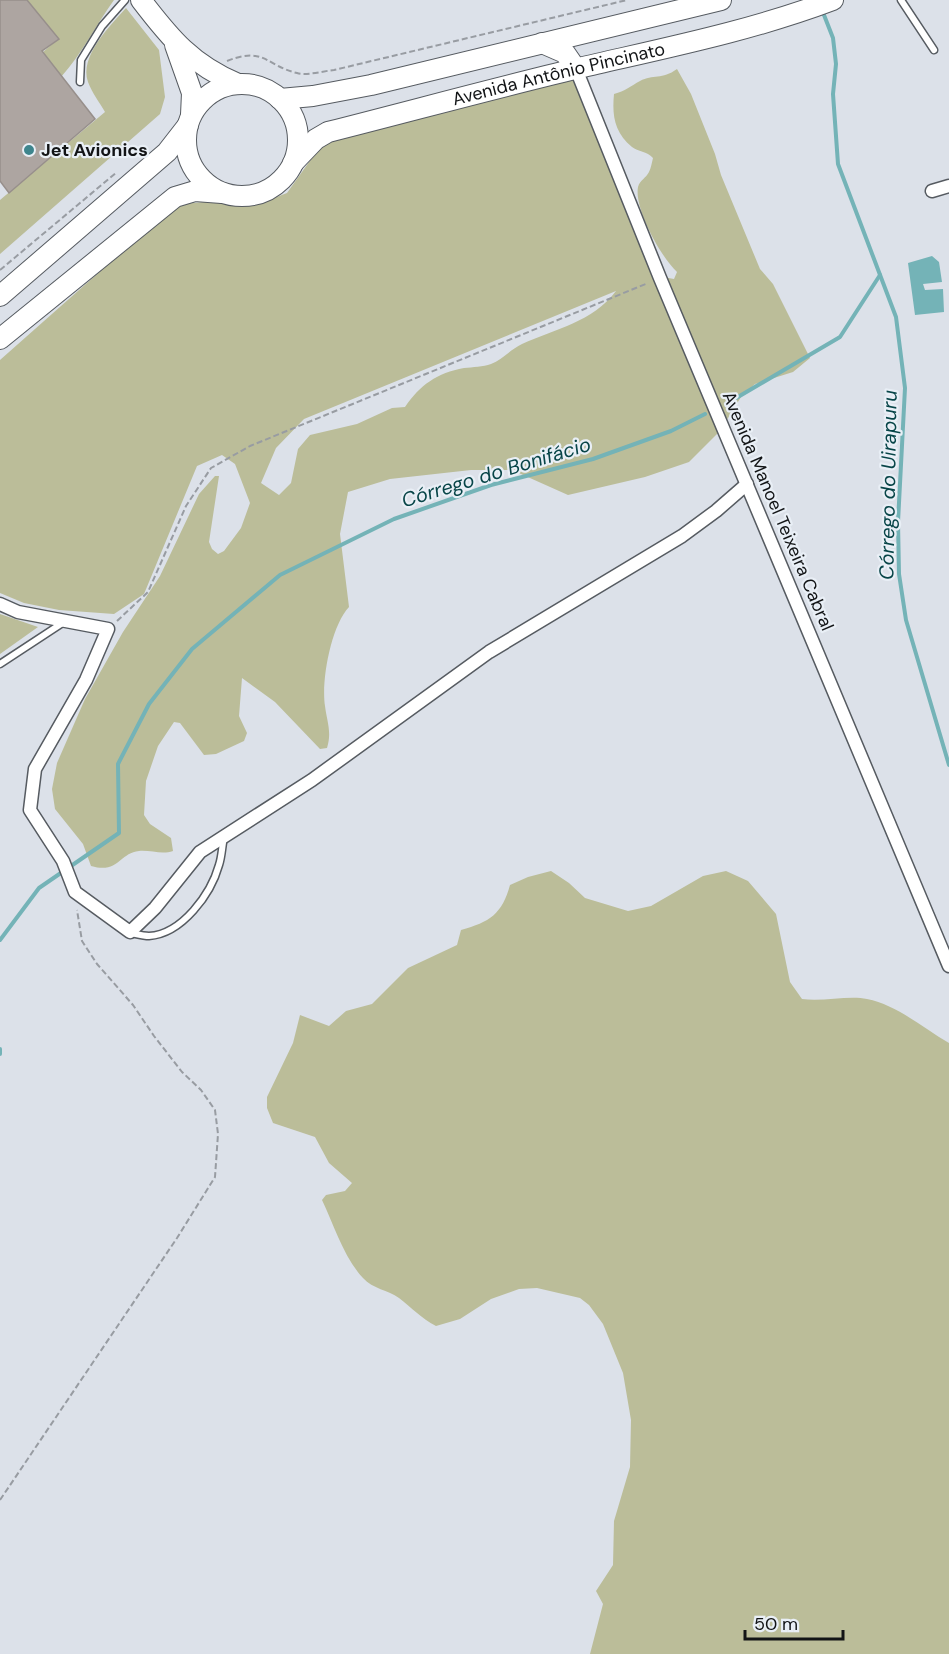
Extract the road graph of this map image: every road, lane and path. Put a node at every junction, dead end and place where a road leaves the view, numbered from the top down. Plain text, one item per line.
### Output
1 (125, 0) edge
2 (141, 0) edge
3 (721, 0) edge
4 (834, 0) edge
5 (901, 0) edge
6 (174, 42) junction
7 (542, 44) junction
8 (934, 50) dead end
9 (576, 69) junction
10 (80, 82) dead end
11 (238, 84) junction
12 (280, 99) junction
13 (190, 120) junction
14 (293, 163) junction
15 (949, 186) edge
16 (932, 191) dead end
17 (226, 193) junction
18 (660, 278) junction
19 (0, 296) edge
20 (0, 339) edge
21 (747, 484) junction
22 (0, 604) edge
23 (64, 621) junction
24 (108, 629) junction
25 (0, 664) edge
26 (224, 836) junction
27 (75, 892) junction
28 (130, 933) junction
29 (949, 966) edge
30 (0, 1500) edge

1 - 10 lane
2 - 6 main road
3 - 7 main road, Avenida Antônio Pincinato
4 - 9 main road, Avenida Antônio Pincinato
5 - 8 lane
6 - 11 main road
6 - 13 main road
7 - 9 main road
7 - 12 main road, Avenida Antônio Pincinato
9 - 14 main road, Avenida Antônio Pincinato
9 - 18 street, Avenida Manoel Teixeira Cabral
11 - 12 main road
11 - 13 main road
12 - 14 main road
13 - 17 main road
13 - 19 main road
14 - 17 main road, Avenida Antônio Pincinato
15 - 16 street
17 - 20 main road, Avenida Antônio Pincinato
18 - 21 street, Avenida Manoel Teixeira Cabral
18 - 24 path
21 - 26 street
21 - 29 street, Avenida Manoel Teixeira Cabral
22 - 23 street
23 - 24 street
23 - 25 lane
24 - 27 street
26 - 28 street
26 - 28 lane
27 - 28 street
27 - 30 path

